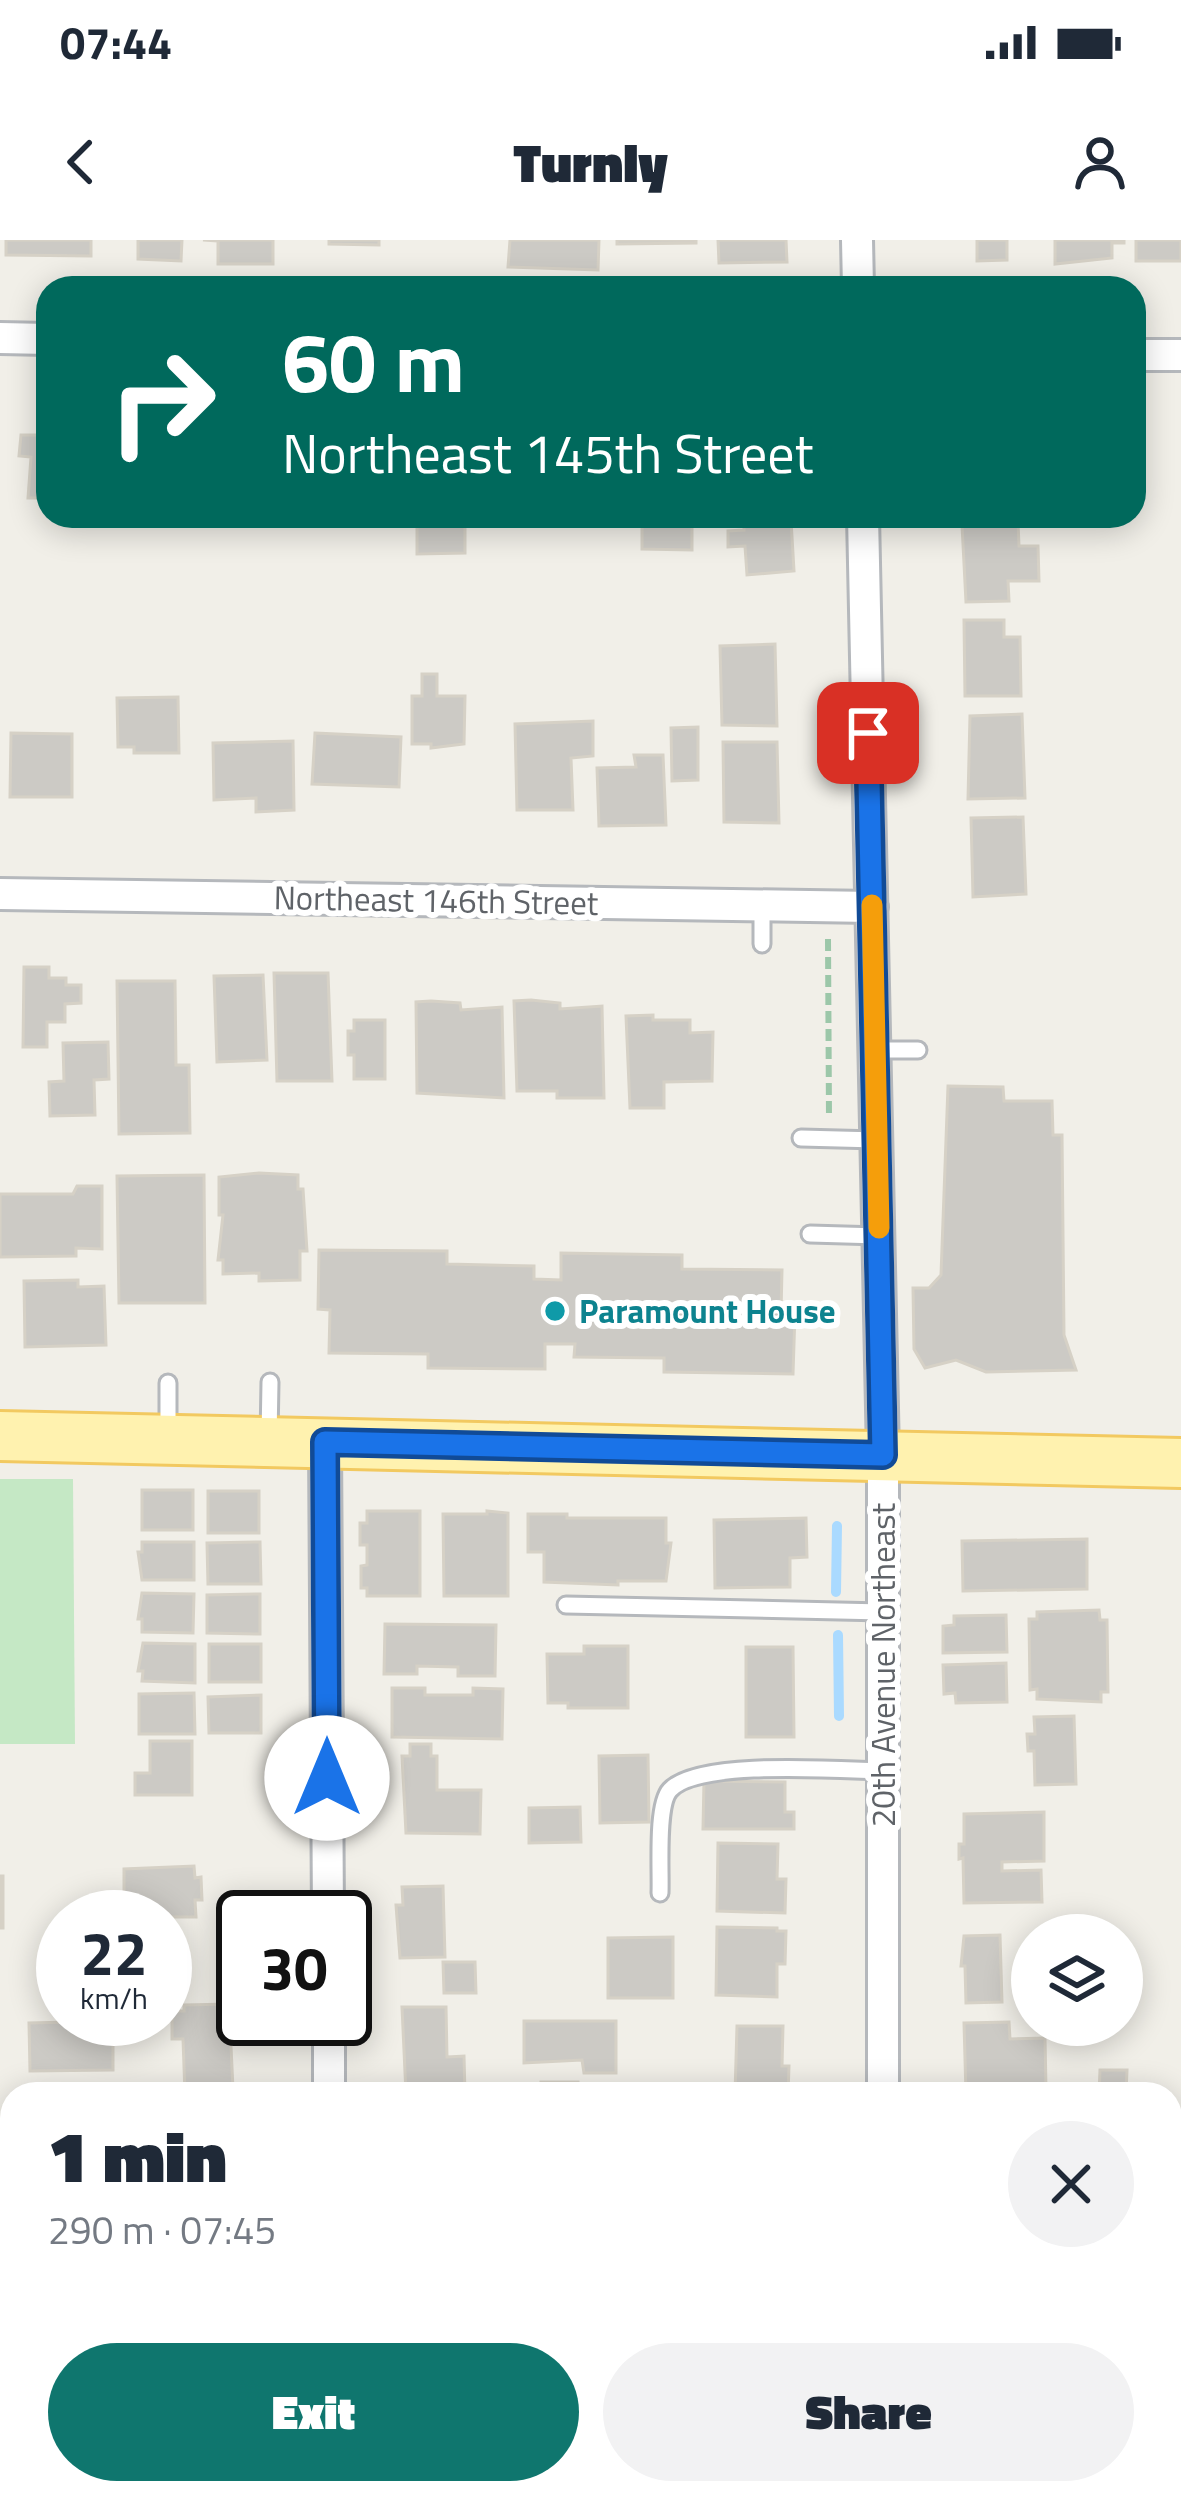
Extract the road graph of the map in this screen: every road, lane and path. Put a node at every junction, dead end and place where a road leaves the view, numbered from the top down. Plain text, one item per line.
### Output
1 (857, 240) edge
2 (858, 276) edge
3 (0, 338) edge
4 (36, 339) edge
5 (1146, 355) edge
6 (1181, 355) edge
7 (863, 528) edge
8 (0, 893) edge
9 (763, 905) junction
10 (872, 907) junction
11 (828, 939) dead end
12 (762, 944) dead end
13 (918, 1049) dead end
14 (875, 1050) junction
15 (829, 1121) dead end
16 (801, 1138) dead end
17 (877, 1139) junction
18 (810, 1234) dead end
19 (879, 1236) junction
20 (270, 1382) dead end
21 (168, 1383) dead end
22 (0, 1436) edge
23 (167, 1439) junction
24 (268, 1441) junction
25 (325, 1442) junction
26 (883, 1455) junction
27 (1181, 1463) edge
28 (566, 1605) dead end
29 (883, 1612) junction
30 (883, 1772) junction
31 (328, 1890) edge
32 (660, 1892) dead end
33 (328, 2046) edge
34 (329, 2082) edge
35 (883, 2082) edge

1 - 2 street
3 - 4 street
5 - 6 street
7 - 10 street, 20th Avenue Northeast
8 - 9 street, Northeast 146th Street
9 - 10 street, Northeast 146th Street
9 - 12 lane
10 - 14 street, 20th Avenue Northeast
11 - 15 path
13 - 14 lane
14 - 17 street, 20th Avenue Northeast
16 - 17 lane
17 - 19 street, 20th Avenue Northeast
18 - 19 lane
19 - 26 street, 20th Avenue Northeast
20 - 24 lane
21 - 23 lane
22 - 23 main road
23 - 24 main road
24 - 25 main road
25 - 26 main road
25 - 31 street
26 - 27 main road
26 - 29 street, 20th Avenue Northeast
28 - 29 lane
29 - 30 street, 20th Avenue Northeast
30 - 32 lane
30 - 35 street, 20th Avenue Northeast
33 - 34 street

